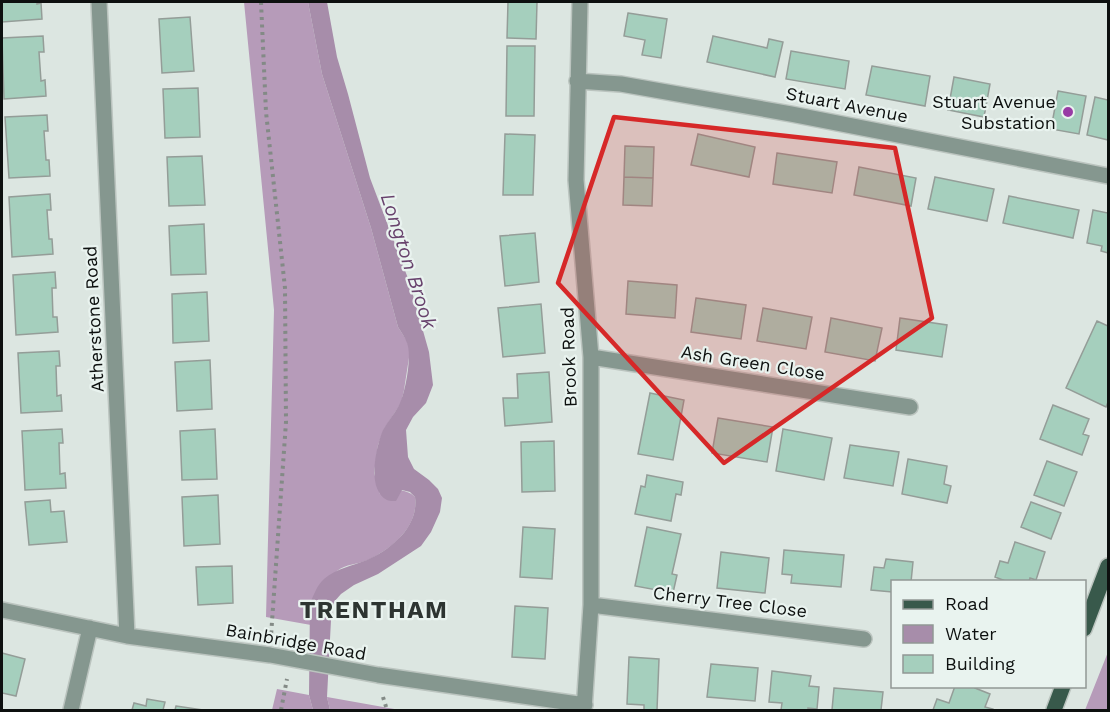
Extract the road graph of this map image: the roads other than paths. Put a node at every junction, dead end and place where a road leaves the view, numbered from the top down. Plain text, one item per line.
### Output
1 (99, 2) edge
2 (580, 2) edge
3 (577, 81) junction
4 (1108, 176) edge
5 (591, 357) junction
6 (910, 407) dead end
7 (1108, 566) edge
8 (591, 605) junction
9 (2, 610) edge
10 (1086, 624) edge
11 (90, 628) junction
12 (127, 636) junction
13 (864, 639) dead end
14 (1063, 688) edge
15 (585, 708) edge
16 (71, 711) edge
17 (1054, 711) edge

1 - 12 street, Atherstone Road
2 - 3 street, Brook Road
3 - 4 street, Stuart Avenue
3 - 5 street, Brook Road
5 - 6 street, Ash Green Close
5 - 8 street, Brook Road
7 - 10 main road
8 - 13 street, Cherry Tree Close
8 - 15 street, Brook Road
9 - 11 street, Bainbridge Road
11 - 12 street, Bainbridge Road
11 - 16 street
12 - 15 street, Bainbridge Road
14 - 17 main road

